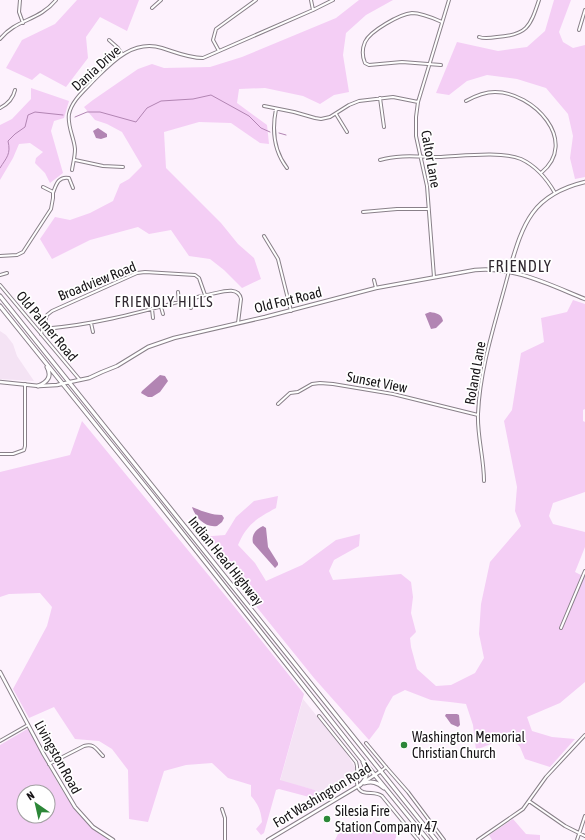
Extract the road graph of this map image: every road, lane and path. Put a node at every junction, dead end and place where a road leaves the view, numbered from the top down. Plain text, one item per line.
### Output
1 (20, 0) edge
2 (56, 0) edge
3 (161, 0) edge
4 (256, 0) edge
5 (311, 0) edge
6 (333, 0) edge
7 (449, 0) edge
8 (539, 0) edge
9 (152, 8) dead end
10 (314, 10) junction
11 (585, 10) edge
12 (22, 22) junction
13 (442, 22) junction
14 (579, 30) dead end
15 (479, 36) dead end
16 (0, 39) edge
17 (109, 40) dead end
18 (219, 51) junction
19 (122, 54) junction
20 (430, 64) junction
21 (441, 65) dead end
22 (15, 90) dead end
23 (380, 98) junction
24 (466, 101) dead end
25 (418, 102) junction
26 (264, 106) dead end
27 (0, 108) edge
28 (276, 109) junction
29 (336, 114) junction
30 (384, 128) dead end
31 (347, 132) dead end
32 (420, 157) junction
33 (74, 160) junction
34 (380, 160) dead end
35 (123, 167) dead end
36 (288, 168) dead end
37 (72, 170) dead end
38 (541, 173) junction
39 (585, 182) edge
40 (43, 187) dead end
41 (73, 188) dead end
42 (555, 193) junction
43 (53, 194) junction
44 (429, 209) junction
45 (363, 212) dead end
46 (264, 236) dead end
47 (0, 256) edge
48 (509, 271) junction
49 (7, 272) dead end
50 (0, 275) edge
51 (434, 278) junction
52 (374, 280) dead end
53 (0, 285) edge
54 (376, 288) junction
55 (178, 292) dead end
56 (205, 295) junction
57 (0, 296) edge
58 (190, 299) junction
59 (585, 299) edge
60 (179, 302) junction
61 (0, 306) edge
62 (161, 307) junction
63 (191, 308) dead end
64 (152, 310) junction
65 (291, 311) junction
66 (162, 314) dead end
67 (153, 318) dead end
68 (91, 323) junction
69 (238, 323) junction
70 (42, 329) junction
71 (93, 332) dead end
72 (41, 334) junction
73 (42, 358) junction
74 (80, 380) junction
75 (0, 382) edge
76 (70, 382) junction
77 (25, 384) junction
78 (62, 384) junction
79 (38, 386) junction
80 (278, 404) dead end
81 (478, 415) junction
82 (0, 454) edge
83 (484, 481) dead end
84 (585, 571) edge
85 (561, 628) dead end
86 (0, 672) edge
87 (319, 716) dead end
88 (28, 725) junction
89 (585, 735) edge
90 (0, 741) edge
91 (366, 743) dead end
92 (359, 755) junction
93 (103, 756) dead end
94 (49, 764) junction
95 (386, 767) junction
96 (381, 771) junction
97 (375, 775) junction
98 (360, 785) junction
99 (390, 793) junction
100 (529, 802) junction
101 (222, 809) dead end
102 (585, 816) edge
103 (579, 834) junction
104 (585, 836) edge
105 (113, 840) edge
106 (225, 840) edge
107 (268, 840) edge
108 (418, 840) edge
109 (428, 840) edge
110 (436, 840) edge
111 (444, 840) edge
112 (478, 840) edge
113 (577, 840) edge

1 - 12 street
2 - 12 street
3 - 9 street
4 - 18 street
5 - 10 street
6 - 10 street, Dania Drive
7 - 13 street, Caltor Lane
8 - 15 street
10 - 18 street, Dania Drive
11 - 14 street
12 - 16 street
13 - 20 street, Caltor Lane
13 - 20 street
17 - 19 street
18 - 19 street, Dania Drive
19 - 33 street, Dania Drive
20 - 21 street
20 - 25 street, Caltor Lane
22 - 27 street
23 - 25 street
23 - 29 street
23 - 30 street
24 - 38 street
25 - 32 street, Caltor Lane
26 - 28 street
28 - 29 street
28 - 36 street
29 - 31 street
32 - 34 street
32 - 38 street
32 - 44 street, Caltor Lane
33 - 35 street
33 - 37 street, Dania Drive
38 - 42 street
39 - 42 main road
40 - 43 street
41 - 43 street
42 - 48 main road
43 - 47 street
44 - 45 street
44 - 51 street, Caltor Lane
46 - 65 street
48 - 51 main road, Old Fort Road
48 - 59 main road, Old Fort Road
48 - 81 street, Roland Lane
49 - 50 street
51 - 54 main road, Old Fort Road
52 - 54 street
53 - 72 street, Old Palmer Road
54 - 65 main road, Old Fort Road
55 - 60 street
56 - 58 street
56 - 69 street
56 - 70 street, Broadview Road
57 - 76 highway, Indian Head Highway
58 - 60 street
58 - 63 street
60 - 62 street
61 - 73 highway, Indian Head Highway
62 - 64 street
62 - 66 street
64 - 67 street
64 - 68 street
65 - 69 main road, Old Fort Road
68 - 70 street
68 - 71 street
69 - 74 main road, Old Fort Road
70 - 72 street, Broadview Road
72 - 74 street, Old Palmer Road
73 - 78 highway, Indian Head Highway
73 - 79 highway
74 - 76 main road, Old Fort Road
75 - 77 main road, Old Fort Road
76 - 78 main road, Old Fort Road
76 - 96 highway, Indian Head Highway
77 - 79 main road, Old Fort Road
77 - 82 street
78 - 79 main road, Old Fort Road
78 - 92 highway, Indian Head Highway
80 - 81 street, Sunset View
81 - 83 street, Roland Lane
84 - 85 street
86 - 88 main road, Livingston Road
87 - 98 street
88 - 90 street
88 - 94 main road, Livingston Road
89 - 100 street
91 - 95 street
92 - 97 highway, Indian Head Highway
92 - 98 highway
93 - 94 street
94 - 105 main road, Livingston Road
95 - 96 street, Fort Washington Road
95 - 111 street
96 - 97 main road, Fort Washington Road
96 - 110 highway, Indian Head Highway
97 - 98 main road, Fort Washington Road
97 - 99 highway, Indian Head Highway
98 - 99 highway
98 - 107 main road, Fort Washington Road
98 - 108 street
99 - 109 highway, Indian Head Highway
100 - 103 street
100 - 112 street
101 - 106 street
102 - 103 street
103 - 104 street
103 - 113 street

